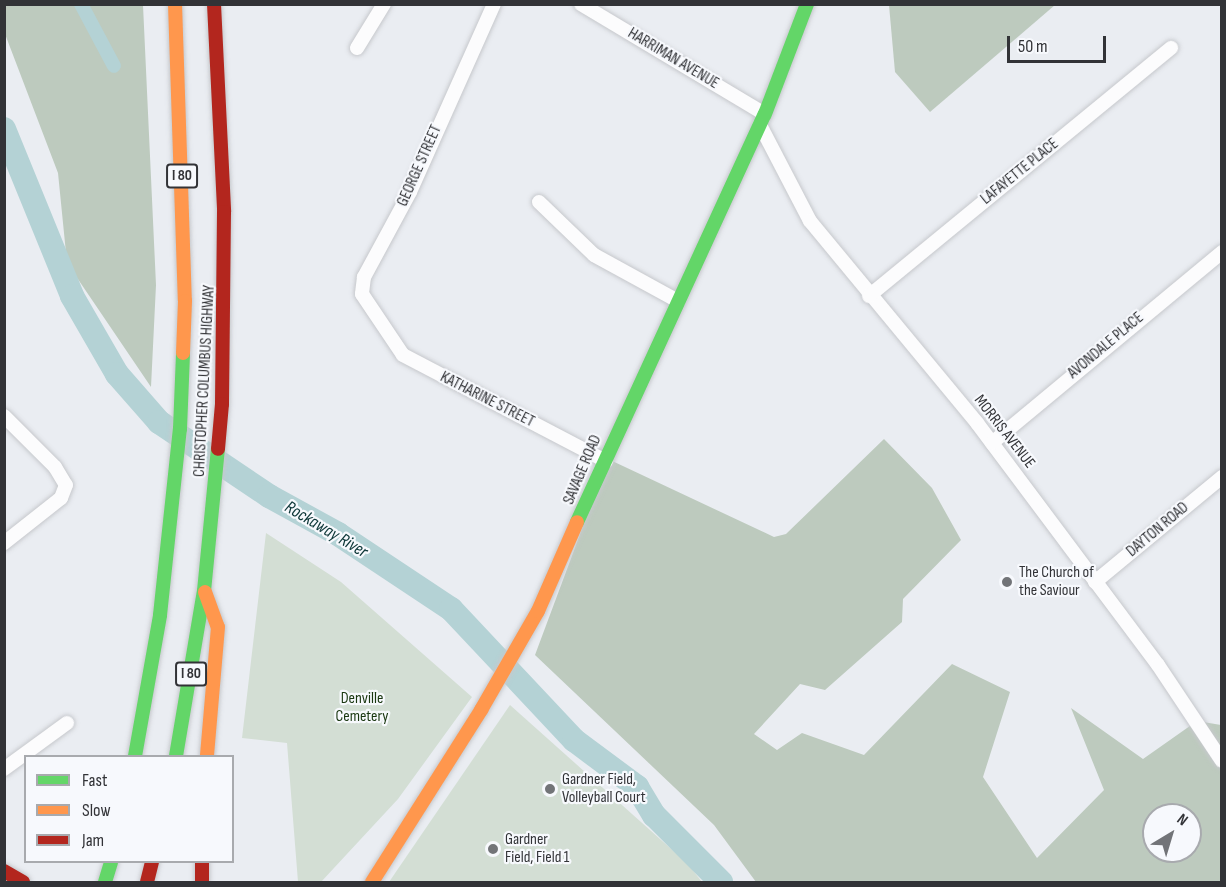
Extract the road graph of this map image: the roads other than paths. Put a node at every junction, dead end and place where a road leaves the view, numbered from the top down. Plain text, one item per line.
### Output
1 (175, 4) edge
2 (214, 4) edge
3 (384, 4) edge
4 (494, 4) edge
5 (581, 4) edge
6 (820, 4) edge
7 (805, 11) edge
8 (357, 48) dead end
9 (1171, 48) dead end
10 (762, 119) junction
11 (539, 202) dead end
12 (1221, 252) edge
13 (869, 296) junction
14 (678, 301) junction
15 (380, 324) joint
16 (4, 416) edge
17 (992, 443) junction
18 (606, 461) junction
19 (1221, 477) edge
20 (4, 543) edge
21 (1095, 582) junction
22 (204, 591) junction
23 (67, 723) dead end
24 (135, 755) edge
25 (176, 755) edge
26 (207, 755) edge
27 (1221, 761) edge
28 (4, 769) edge
29 (110, 863) edge
30 (152, 863) edge
31 (202, 863) edge
32 (4, 871) edge
33 (23, 882) edge
34 (105, 882) edge
35 (147, 882) edge
36 (202, 882) edge
37 (372, 882) edge

1 - 24 main road, CHRISTOPHER COLUMBUS HIGHWAY / I 80
2 - 22 main road, CHRISTOPHER COLUMBUS HIGHWAY / I 80
3 - 8 street
4 - 15 street, GEORGE STREET
5 - 10 street, HARRIMAN AVENUE
6 - 7 street
7 - 10 main road, SAVAGE ROAD
9 - 13 street, LAFAYETTE PLACE
10 - 13 street, MORRIS AVENUE
10 - 14 main road, SAVAGE ROAD
11 - 14 street
12 - 17 street, AVONDALE PLACE
13 - 17 street, MORRIS AVENUE
14 - 18 main road, SAVAGE ROAD
15 - 18 street, KATHARINE STREET
16 - 20 street
17 - 21 street, MORRIS AVENUE
18 - 37 main road, SAVAGE ROAD
19 - 21 street, DAYTON ROAD
21 - 27 street, MORRIS AVENUE
22 - 25 main road, CHRISTOPHER COLUMBUS HIGHWAY / I 80
22 - 26 main road
23 - 28 street
29 - 34 main road
30 - 35 main road
31 - 36 main road
32 - 33 main road

